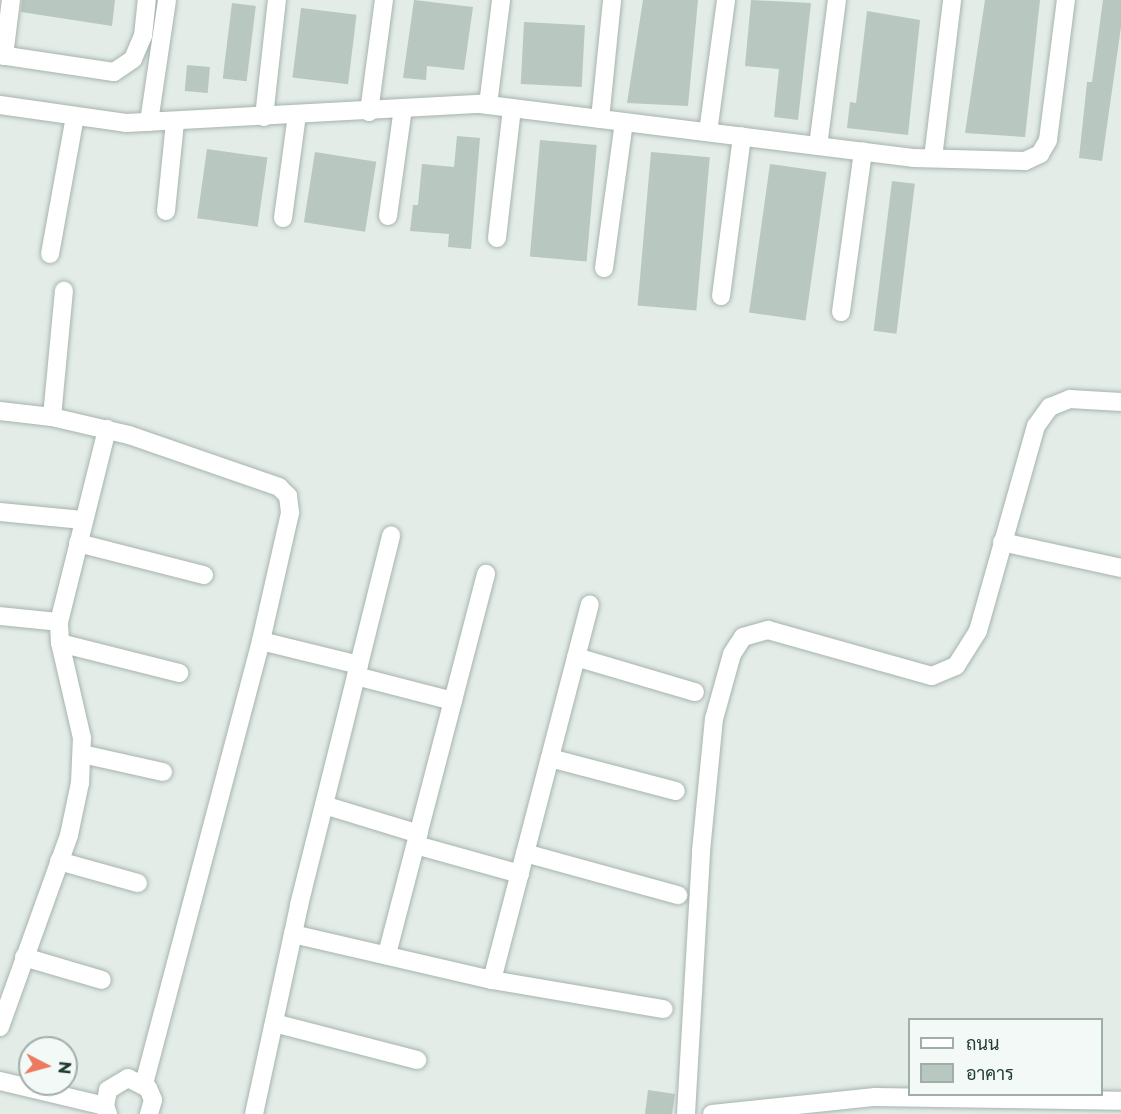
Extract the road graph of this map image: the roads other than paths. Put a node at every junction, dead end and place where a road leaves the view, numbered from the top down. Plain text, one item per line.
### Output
1 (11, 0) edge
2 (147, 0) edge
3 (167, 0) edge
4 (277, 0) edge
5 (384, 0) edge
6 (501, 0) edge
7 (612, 0) edge
8 (726, 0) edge
9 (837, 0) edge
10 (952, 0) edge
11 (1066, 0) edge
12 (2, 56) edge
13 (0, 105) edge
14 (488, 105) junction
15 (404, 108) junction
16 (512, 108) junction
17 (369, 112) junction
18 (297, 116) junction
19 (75, 117) junction
20 (264, 117) junction
21 (600, 119) junction
22 (149, 122) junction
23 (175, 122) junction
24 (624, 122) junction
25 (708, 132) junction
26 (742, 136) junction
27 (818, 146) junction
28 (863, 152) junction
29 (933, 158) junction
30 (166, 211) dead end
31 (388, 216) dead end
32 (283, 218) dead end
33 (497, 238) dead end
34 (50, 254) dead end
35 (604, 268) dead end
36 (64, 291) dead end
37 (721, 296) dead end
38 (841, 312) dead end
39 (1121, 402) edge
40 (0, 411) edge
41 (52, 417) junction
42 (107, 429) junction
43 (0, 512) edge
44 (84, 520) junction
45 (391, 535) dead end
46 (1002, 542) junction
47 (78, 543) junction
48 (1121, 568) edge
49 (486, 574) dead end
50 (204, 575) dead end
51 (590, 605) dead end
52 (0, 616) edge
53 (59, 622) junction
54 (261, 641) junction
55 (60, 643) junction
56 (576, 657) junction
57 (357, 670) junction
58 (179, 673) dead end
59 (695, 692) dead end
60 (453, 701) junction
61 (82, 754) junction
62 (550, 758) junction
63 (163, 772) dead end
64 (676, 791) dead end
65 (324, 805) junction
66 (417, 840) junction
67 (525, 853) junction
68 (58, 861) junction
69 (520, 874) junction
70 (138, 883) dead end
71 (678, 895) dead end
72 (293, 934) junction
73 (387, 954) junction
74 (24, 957) junction
75 (102, 980) dead end
76 (492, 980) junction
77 (664, 1009) dead end
78 (274, 1023) junction
79 (0, 1027) edge
80 (417, 1060) dead end
81 (0, 1081) edge
82 (144, 1083) junction
83 (1121, 1101) edge
84 (107, 1110) edge
85 (151, 1114) edge
86 (254, 1114) edge
87 (686, 1114) edge
88 (712, 1114) edge

1 - 12 street
2 - 12 street
3 - 22 street
4 - 20 street
5 - 17 street
6 - 14 street
7 - 21 street
8 - 25 street
9 - 27 street
10 - 29 street
11 - 29 street
13 - 19 street
14 - 15 street
14 - 16 street
15 - 17 street
15 - 31 street
16 - 21 street
16 - 33 street
17 - 18 street
18 - 20 street
18 - 32 street
19 - 22 street
19 - 34 street
20 - 23 street
21 - 24 street
22 - 23 street
23 - 30 street
24 - 25 street
24 - 35 street
25 - 26 street
26 - 27 street
26 - 37 street
27 - 28 street
28 - 29 street
28 - 38 street
36 - 41 street
39 - 46 street
40 - 41 street
41 - 42 street
42 - 44 street
42 - 54 street
43 - 44 street
44 - 47 street
45 - 57 street
46 - 48 street
46 - 87 street
47 - 50 street
47 - 53 street
49 - 60 street
51 - 56 street
52 - 53 street
53 - 55 street
54 - 57 street
54 - 82 street
55 - 58 street
55 - 61 street
56 - 59 street
56 - 62 street
57 - 60 street
57 - 65 street
60 - 66 street
61 - 63 street
61 - 68 street
62 - 64 street
62 - 67 street
65 - 66 street
65 - 72 street
66 - 69 street
66 - 73 street
67 - 69 street
67 - 71 street
68 - 70 street
68 - 74 street
69 - 76 street
72 - 73 street
72 - 78 street
73 - 76 street
74 - 75 street
74 - 79 street
76 - 77 street
78 - 80 street
78 - 86 street
81 - 84 street
82 - 84 street
82 - 85 street
83 - 88 street

